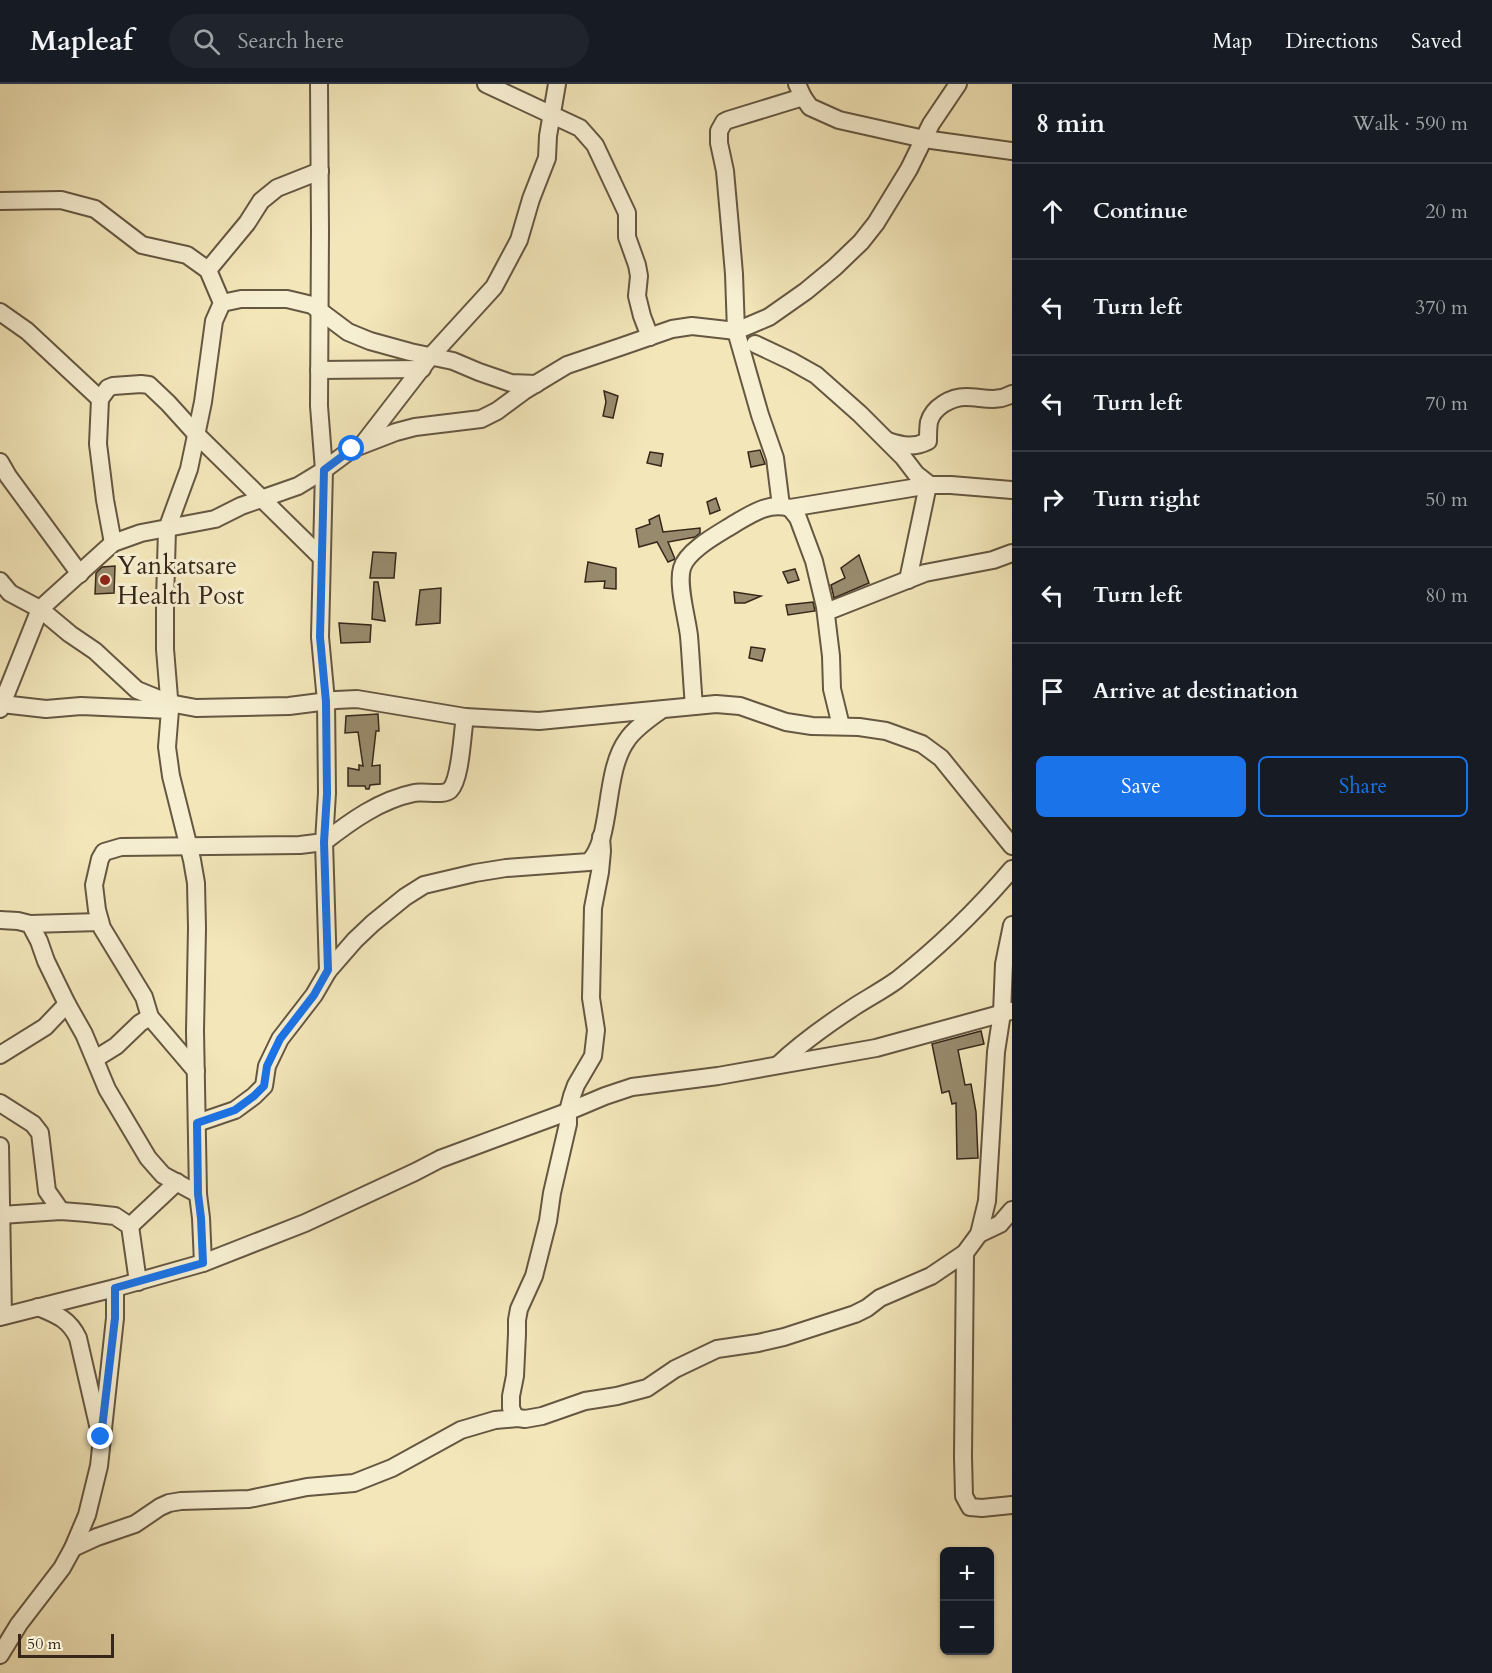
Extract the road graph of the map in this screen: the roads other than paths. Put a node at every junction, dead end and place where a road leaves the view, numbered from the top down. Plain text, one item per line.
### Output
1 (319, 84) edge
2 (486, 84) edge
3 (557, 84) edge
4 (957, 84) edge
5 (800, 91) edge
6 (552, 115) junction
7 (924, 139) junction
8 (1012, 151) edge
9 (320, 171) junction
10 (0, 201) edge
11 (208, 270) junction
12 (222, 303) junction
13 (320, 311) junction
14 (0, 312) edge
15 (769, 317) junction
16 (736, 331) junction
17 (650, 337) junction
18 (755, 344) junction
19 (744, 361) junction
20 (426, 362) junction
21 (319, 370) junction
22 (536, 384) junction
23 (1012, 394) edge
24 (100, 399) junction
25 (197, 435) junction
26 (888, 441) junction
27 (362, 445) junction
28 (0, 462) edge
29 (324, 470) junction
30 (929, 485) junction
31 (1012, 490) edge
32 (262, 499) junction
33 (785, 507) junction
34 (167, 529) junction
35 (113, 543) junction
36 (1012, 553) edge
37 (321, 557) junction
38 (80, 574) junction
39 (908, 580) junction
40 (0, 581) edge
41 (40, 609) junction
42 (826, 612) junction
43 (326, 702) junction
44 (169, 706) junction
45 (693, 706) junction
46 (1, 707) edge
47 (662, 710) junction
48 (465, 717) junction
49 (841, 726) junction
50 (601, 837) junction
51 (324, 842) junction
52 (1012, 846) edge
53 (188, 847) junction
54 (1012, 869) edge
55 (0, 920) edge
56 (100, 922) junction
57 (30, 924) junction
58 (1012, 925) edge
59 (328, 970) junction
60 (67, 1004) junction
61 (1007, 1012) edge
62 (150, 1017) junction
63 (0, 1055) edge
64 (95, 1059) junction
65 (778, 1065) junction
66 (196, 1071) junction
67 (0, 1103) edge
68 (568, 1112) junction
69 (197, 1123) junction
70 (0, 1146) edge
71 (177, 1182) junction
72 (198, 1194) junction
73 (1012, 1210) edge
74 (61, 1211) junction
75 (2, 1215) edge
76 (130, 1226) junction
77 (979, 1234) junction
78 (964, 1253) junction
79 (203, 1263) junction
80 (138, 1282) junction
81 (115, 1288) junction
82 (39, 1307) junction
83 (1, 1316) edge
84 (518, 1418) junction
85 (101, 1437) junction
86 (1012, 1505) edge
87 (85, 1519) junction
88 (97, 1537) junction
89 (73, 1548) junction
90 (0, 1655) edge

1 - 9 street
2 - 6 street
3 - 6 street
4 - 7 street
5 - 7 street
5 - 16 street
6 - 17 street
6 - 20 street
7 - 8 street
7 - 15 street
9 - 11 street
9 - 13 street
10 - 11 street
11 - 12 street
12 - 13 street
12 - 25 street
13 - 20 street
13 - 21 street
14 - 24 street
15 - 16 street
15 - 18 street
16 - 17 street
16 - 19 street
17 - 22 street
18 - 19 street
18 - 26 street
19 - 33 street
20 - 21 street
20 - 22 street
20 - 27 street
21 - 29 street
22 - 27 street
23 - 26 street
24 - 25 street
24 - 35 street
25 - 32 street
25 - 34 street
26 - 30 street
27 - 29 street
28 - 38 street
29 - 32 street
29 - 37 street
30 - 31 street
30 - 33 street
30 - 39 street
32 - 34 street
32 - 37 street
33 - 42 street
33 - 45 street
34 - 35 street
34 - 44 street
35 - 38 street
36 - 39 street
37 - 43 street
38 - 41 street
39 - 42 street
40 - 41 street
41 - 44 street
41 - 46 street
42 - 49 street
43 - 44 street
43 - 48 street
43 - 51 street
44 - 46 street
44 - 53 street
45 - 47 street
45 - 49 street
47 - 48 street
47 - 50 street
48 - 51 street
49 - 52 street
50 - 59 street
50 - 68 street
51 - 53 street
51 - 59 street
53 - 56 street
53 - 66 street
54 - 65 street
55 - 57 street
56 - 57 street
56 - 62 street
57 - 60 street
58 - 61 street
59 - 69 street
60 - 63 street
60 - 64 street
61 - 65 street
61 - 77 street
62 - 64 street
62 - 66 street
64 - 71 street
65 - 68 street
66 - 69 street
67 - 74 street
68 - 79 street
68 - 84 street
69 - 72 street
70 - 75 street
71 - 72 street
71 - 76 street
72 - 79 street
73 - 77 street
74 - 75 street
74 - 76 street
75 - 83 street
76 - 80 street
77 - 78 street
78 - 84 street
78 - 86 street
79 - 80 street
80 - 81 street
81 - 82 street
81 - 85 street
82 - 83 street
82 - 85 street
84 - 88 street
85 - 87 street
87 - 88 street
87 - 89 street
88 - 89 street
89 - 90 street

